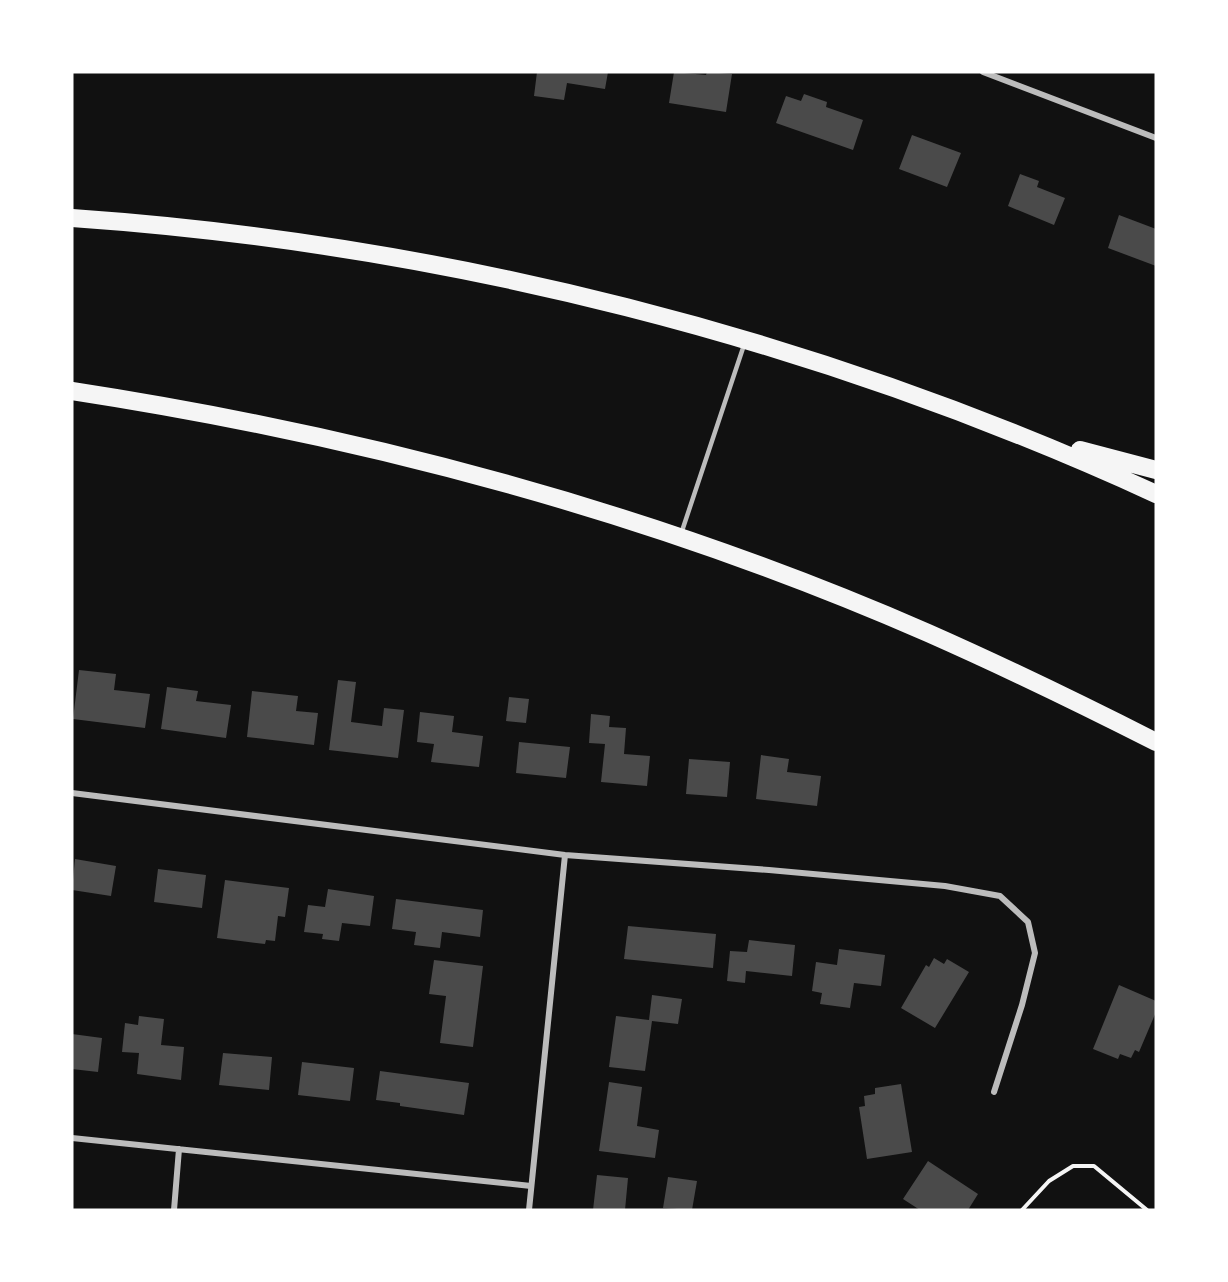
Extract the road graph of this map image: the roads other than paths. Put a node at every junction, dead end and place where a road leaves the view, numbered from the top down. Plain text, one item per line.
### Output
1 (983, 72) edge
2 (1156, 138) edge
3 (72, 218) edge
4 (746, 340) junction
5 (72, 391) edge
6 (1002, 429) junction
7 (1156, 470) edge
8 (1156, 494) edge
9 (679, 538) junction
10 (1092, 709) junction
11 (1156, 742) edge
12 (1156, 755) edge
13 (72, 793) edge
14 (565, 855) junction
15 (994, 1092) dead end
16 (72, 1138) edge
17 (179, 1149) junction
18 (531, 1186) junction
19 (174, 1210) edge
20 (529, 1210) edge

1 - 2 street
3 - 4 highway
4 - 6 highway
4 - 9 lane
5 - 9 highway
6 - 7 highway
6 - 8 highway
9 - 10 highway
10 - 11 highway
10 - 12 highway
13 - 14 street
14 - 15 street
14 - 18 street
16 - 17 street
17 - 18 street
17 - 19 street
18 - 20 street

